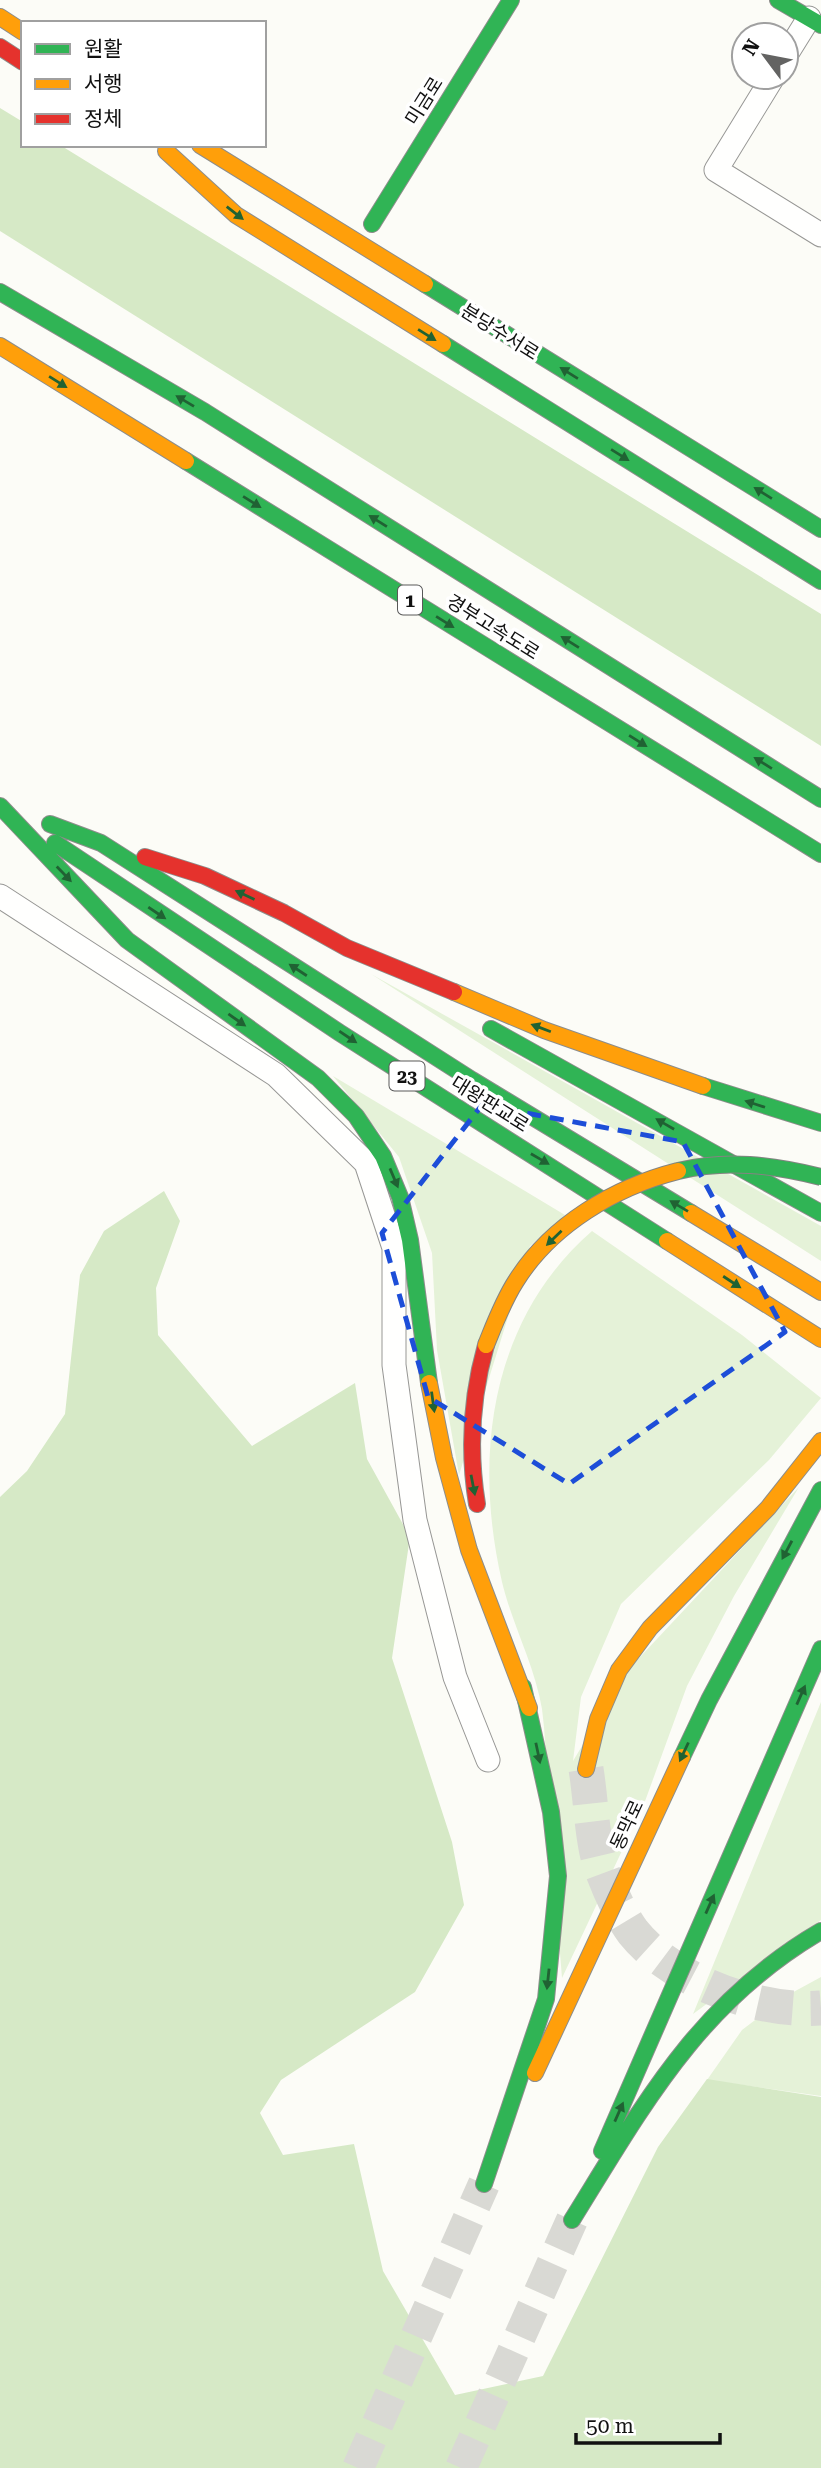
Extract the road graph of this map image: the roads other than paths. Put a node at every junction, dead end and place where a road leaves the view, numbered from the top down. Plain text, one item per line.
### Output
1 (511, 0) edge
2 (778, 0) edge
3 (0, 17) edge
4 (815, 21) edge
5 (21, 31) edge
6 (800, 39) edge
7 (0, 47) edge
8 (21, 61) edge
9 (764, 91) edge
10 (204, 147) edge
11 (220, 147) edge
12 (161, 148) edge
13 (259, 161) dead end
14 (249, 202) dead end
15 (372, 225) dead end
16 (821, 235) edge
17 (0, 292) edge
18 (0, 346) edge
19 (821, 528) edge
20 (821, 581) edge
21 (821, 799) edge
22 (0, 806) edge
23 (101, 843) junction
24 (821, 854) edge
25 (0, 895) edge
26 (347, 948) junction
27 (821, 1123) edge
28 (821, 1177) edge
29 (821, 1213) edge
30 (821, 1292) edge
31 (820, 1339) edge
32 (821, 1441) edge
33 (821, 1490) edge
34 (480, 1519) dead end
35 (485, 1545) dead end
36 (821, 1649) edge
37 (529, 1708) junction
38 (488, 1760) dead end
39 (586, 1769) tunnel mouth
40 (821, 1931) edge
41 (821, 1950) edge
42 (711, 2019) junction

1 - 15 main road, 미금로
2 - 4 main road
3 - 5 main road
4 - 6 street
7 - 8 main road
9 - 16 street
19 -> 10 main road, 분당수서로
11 - 13 main road
12 - 14 main road
12 -> 20 main road
21 -> 17 main road, 경부고속도로
18 -> 24 main road, 경부고속도로 / 1
22 - 23 main road, 대왕판교로 / 23
22 -> 31 main road, 대왕판교로 / 23
22 -> 37 main road
26 -> 23 main road
30 -> 23 main road, 대왕판교로 / 23
25 - 38 street
27 -> 26 main road
29 -> 26 main road
28 -> 34 main road, bridge
32 - 39 main road
33 - 37 main road, 동막로
35 - 37 main road
42 -> 36 main road
40 - 42 main road
41 - 42 main road

